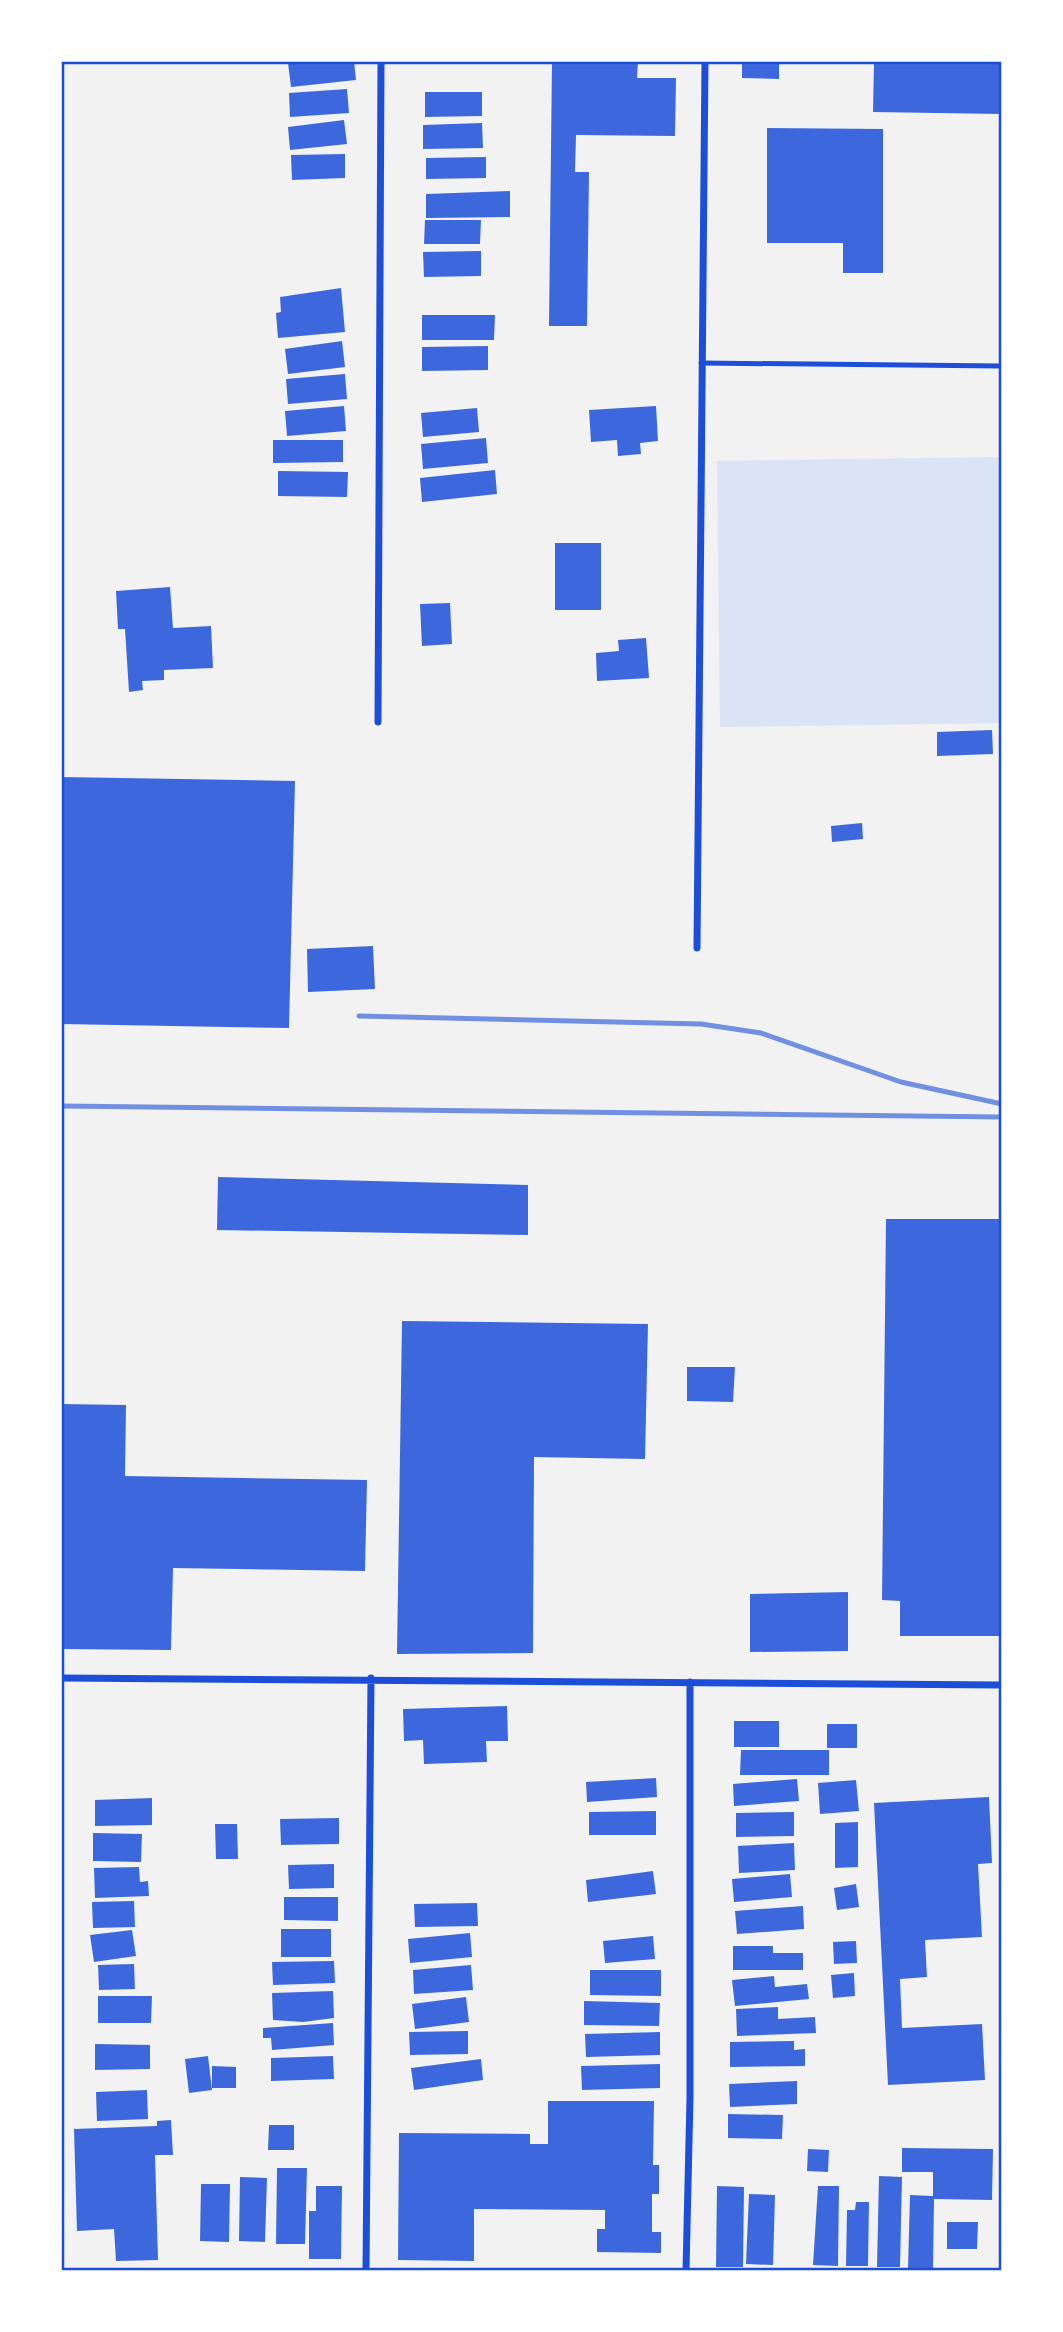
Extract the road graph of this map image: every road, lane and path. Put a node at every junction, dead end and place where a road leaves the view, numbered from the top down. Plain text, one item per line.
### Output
1 (381, 61) edge
2 (705, 61) edge
3 (701, 363) junction
4 (1002, 366) edge
5 (378, 722) dead end
6 (697, 948) dead end
7 (61, 1678) edge
8 (371, 1678) junction
9 (690, 1682) junction
10 (1002, 1685) edge
11 (366, 2271) edge
12 (686, 2271) edge

1 - 5 street
2 - 3 street
3 - 4 lane
3 - 6 street
7 - 8 street
8 - 9 street
8 - 11 street
9 - 10 street
9 - 12 street

